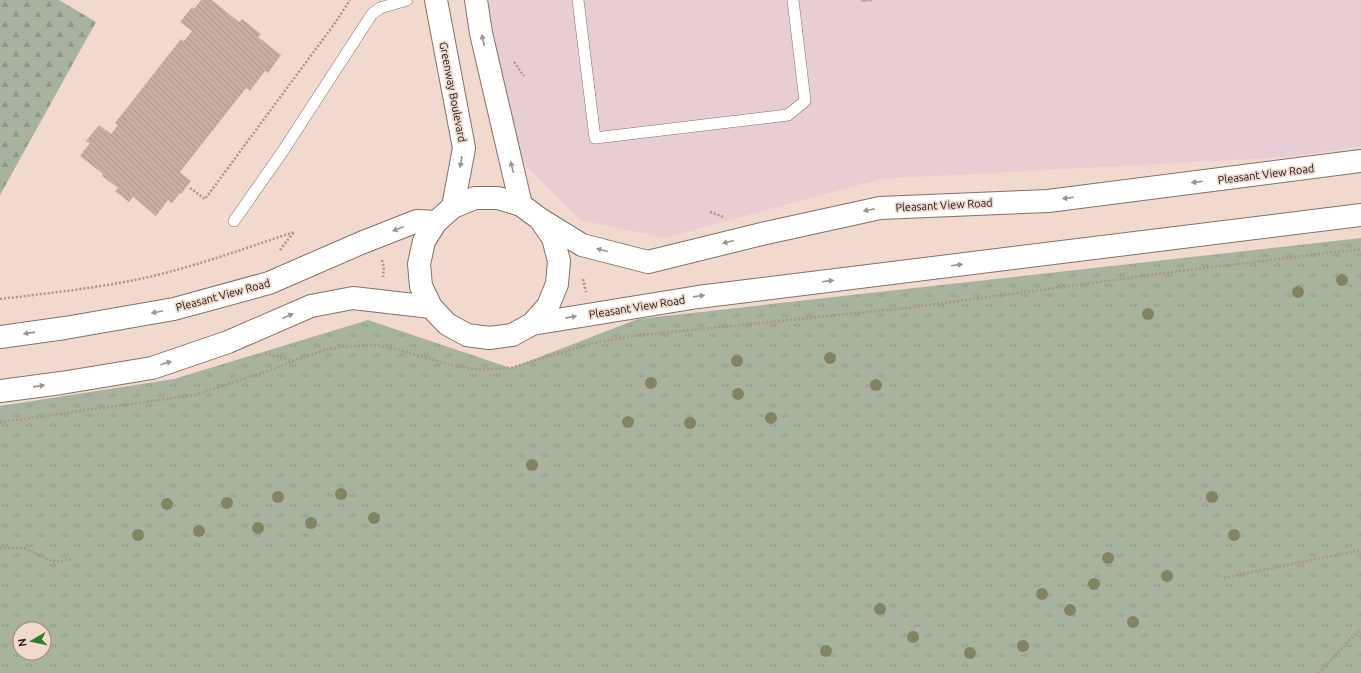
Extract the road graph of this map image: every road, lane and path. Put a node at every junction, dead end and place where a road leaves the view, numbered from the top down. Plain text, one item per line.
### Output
1 (350, 0) edge
2 (407, 0) edge
3 (436, 0) edge
4 (476, 0) edge
5 (578, 0) edge
6 (792, 0) edge
7 (1361, 161) edge
8 (190, 188) dead end
9 (521, 205) junction
10 (453, 207) junction
11 (1361, 215) edge
12 (540, 219) junction
13 (234, 221) dead end
14 (436, 222) junction
15 (294, 232) dead end
16 (1361, 249) edge
17 (382, 257) dead end
18 (583, 277) dead end
19 (383, 283) dead end
20 (586, 294) dead end
21 (0, 299) edge
22 (431, 307) junction
23 (532, 324) junction
24 (0, 337) edge
25 (0, 391) edge
26 (0, 422) edge
27 (0, 548) edge
28 (1361, 550) edge
29 (72, 559) dead end
30 (1224, 578) dead end
31 (1361, 630) edge
32 (1319, 673) edge

1 - 8 path
2 - 13 lane
3 -> 10 main road, Greenway Boulevard
9 -> 4 main road
5 - 6 lane
7 -> 12 main road, Pleasant View Road
9 - 10 main road
9 - 12 main road
10 - 14 main road
23 -> 11 main road, Pleasant View Road
12 - 23 main road
14 - 22 main road
14 -> 24 main road, Pleasant View Road
15 - 21 path
16 - 26 path
17 - 19 path
18 - 20 path
22 - 23 main road
25 -> 22 main road
27 - 29 path
28 - 30 path
31 - 32 path

